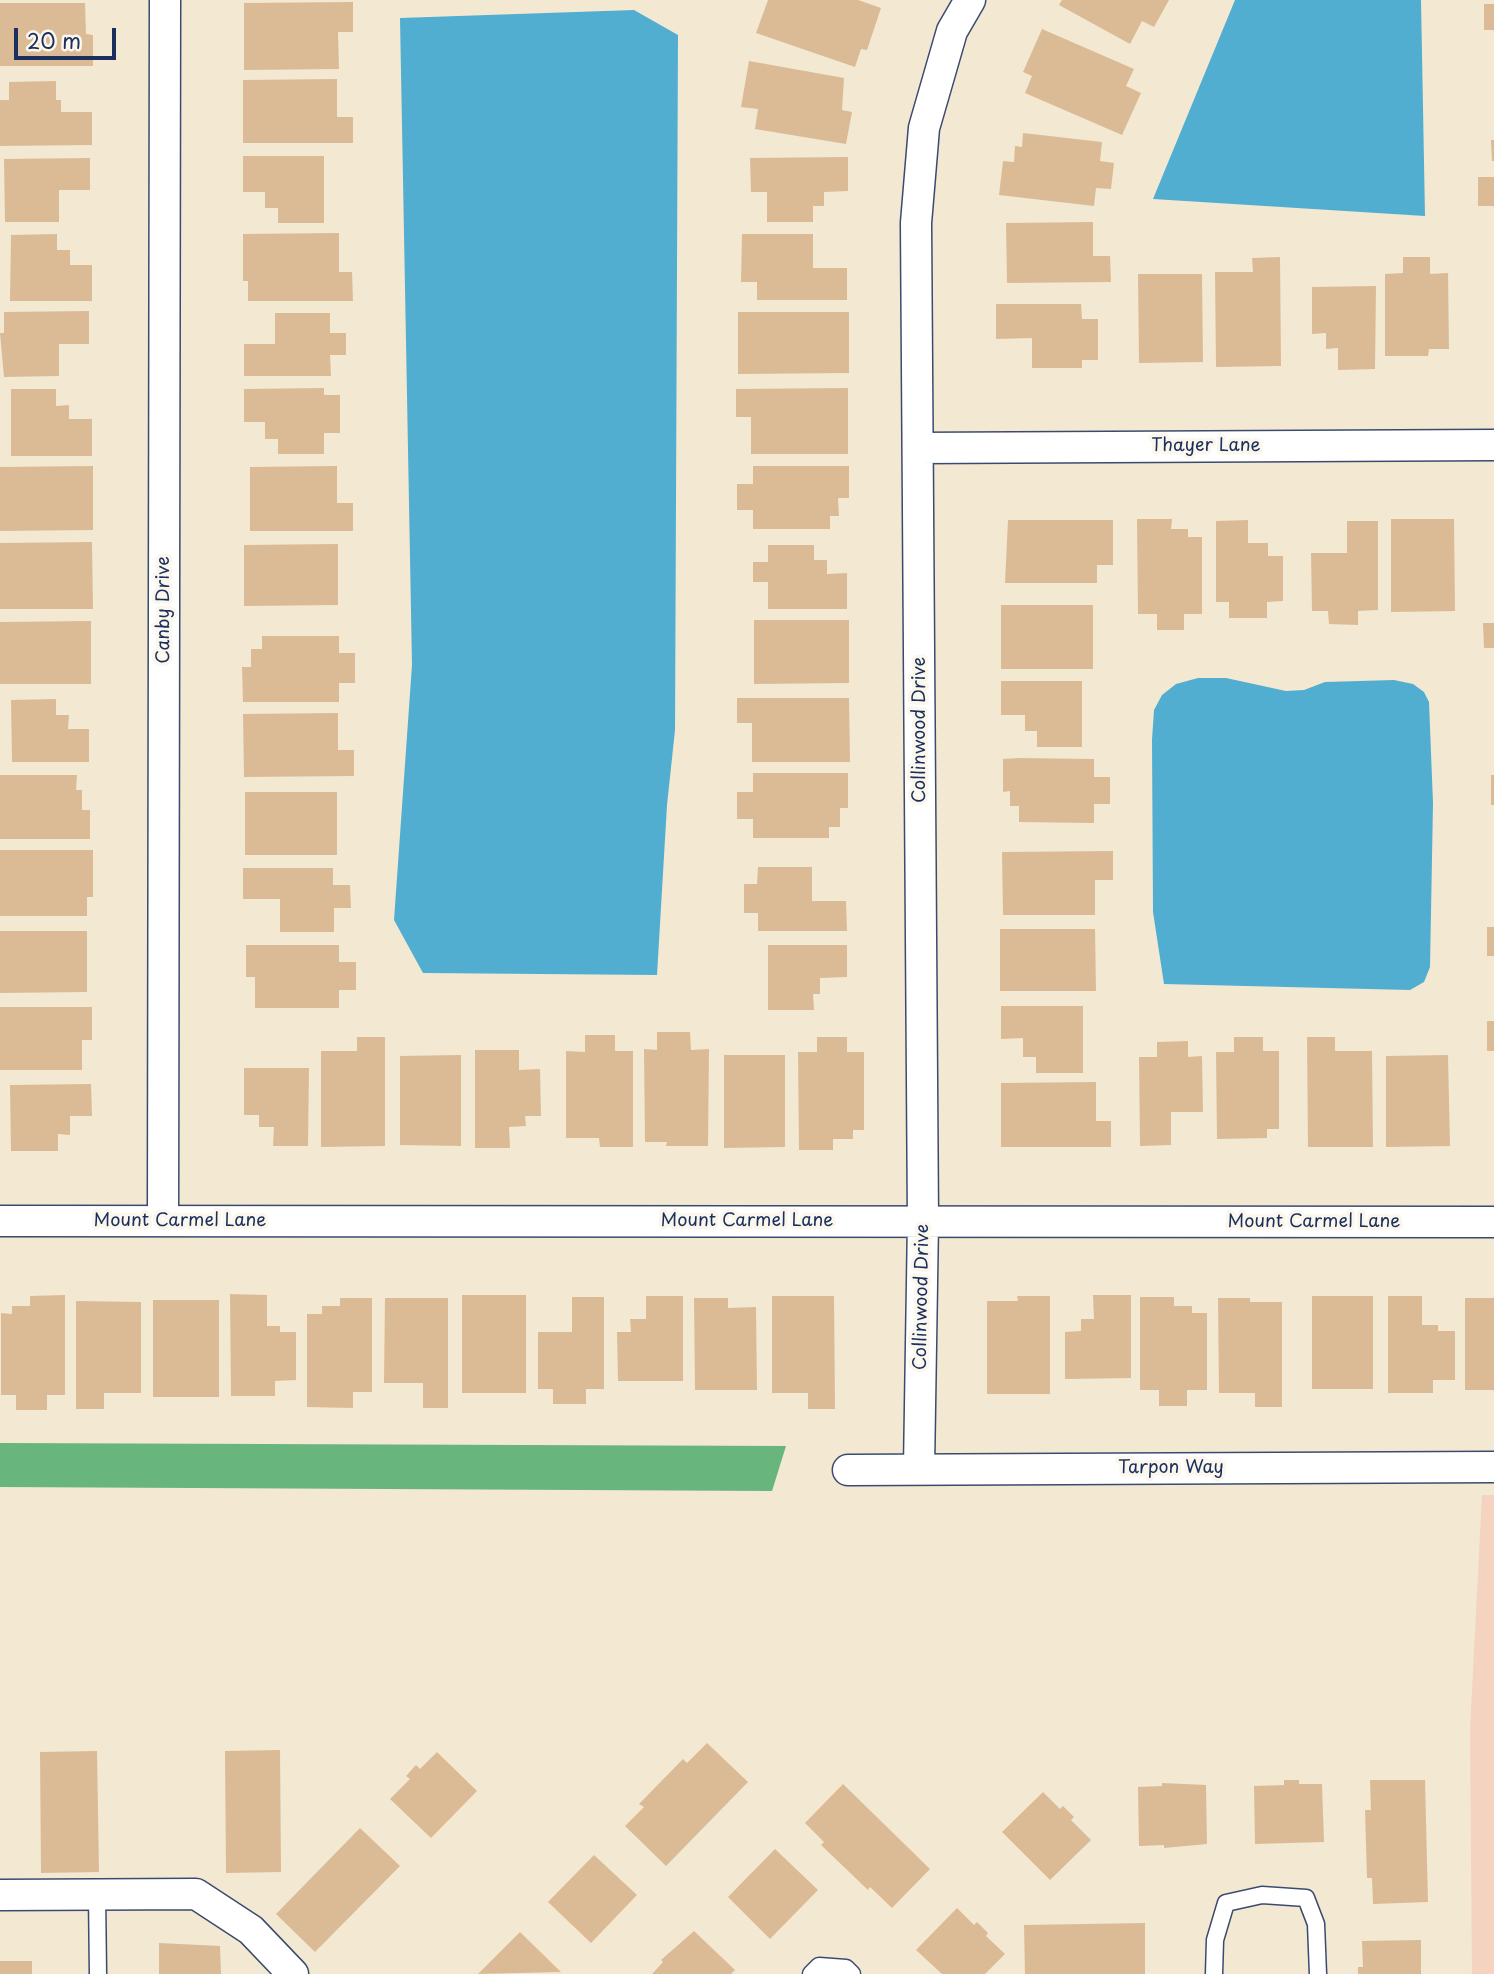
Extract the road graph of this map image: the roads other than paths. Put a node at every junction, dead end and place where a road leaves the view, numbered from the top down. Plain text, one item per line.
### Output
1 (165, 0) edge
2 (970, 0) edge
3 (1494, 445) edge
4 (918, 448) junction
5 (0, 1221) edge
6 (163, 1221) junction
7 (923, 1221) junction
8 (1494, 1222) edge
9 (1494, 1467) edge
10 (919, 1468) junction
11 (848, 1470) dead end
12 (97, 1894) junction
13 (0, 1895) edge
14 (98, 1974) edge
15 (293, 1974) edge
16 (811, 1974) edge
17 (852, 1974) edge
18 (1214, 1974) edge
19 (1318, 1974) edge

1 - 6 street, Canby Drive
2 - 4 street, Collinwood Drive
3 - 4 street, Thayer Lane
4 - 7 street, Collinwood Drive
5 - 6 street, Mount Carmel Lane
6 - 7 street, Mount Carmel Lane
7 - 8 street, Mount Carmel Lane
7 - 10 street, Collinwood Drive
9 - 10 street, Tarpon Way
10 - 11 street, Tarpon Way
12 - 13 street
12 - 14 lane
12 - 15 street
16 - 17 lane
18 - 19 lane

